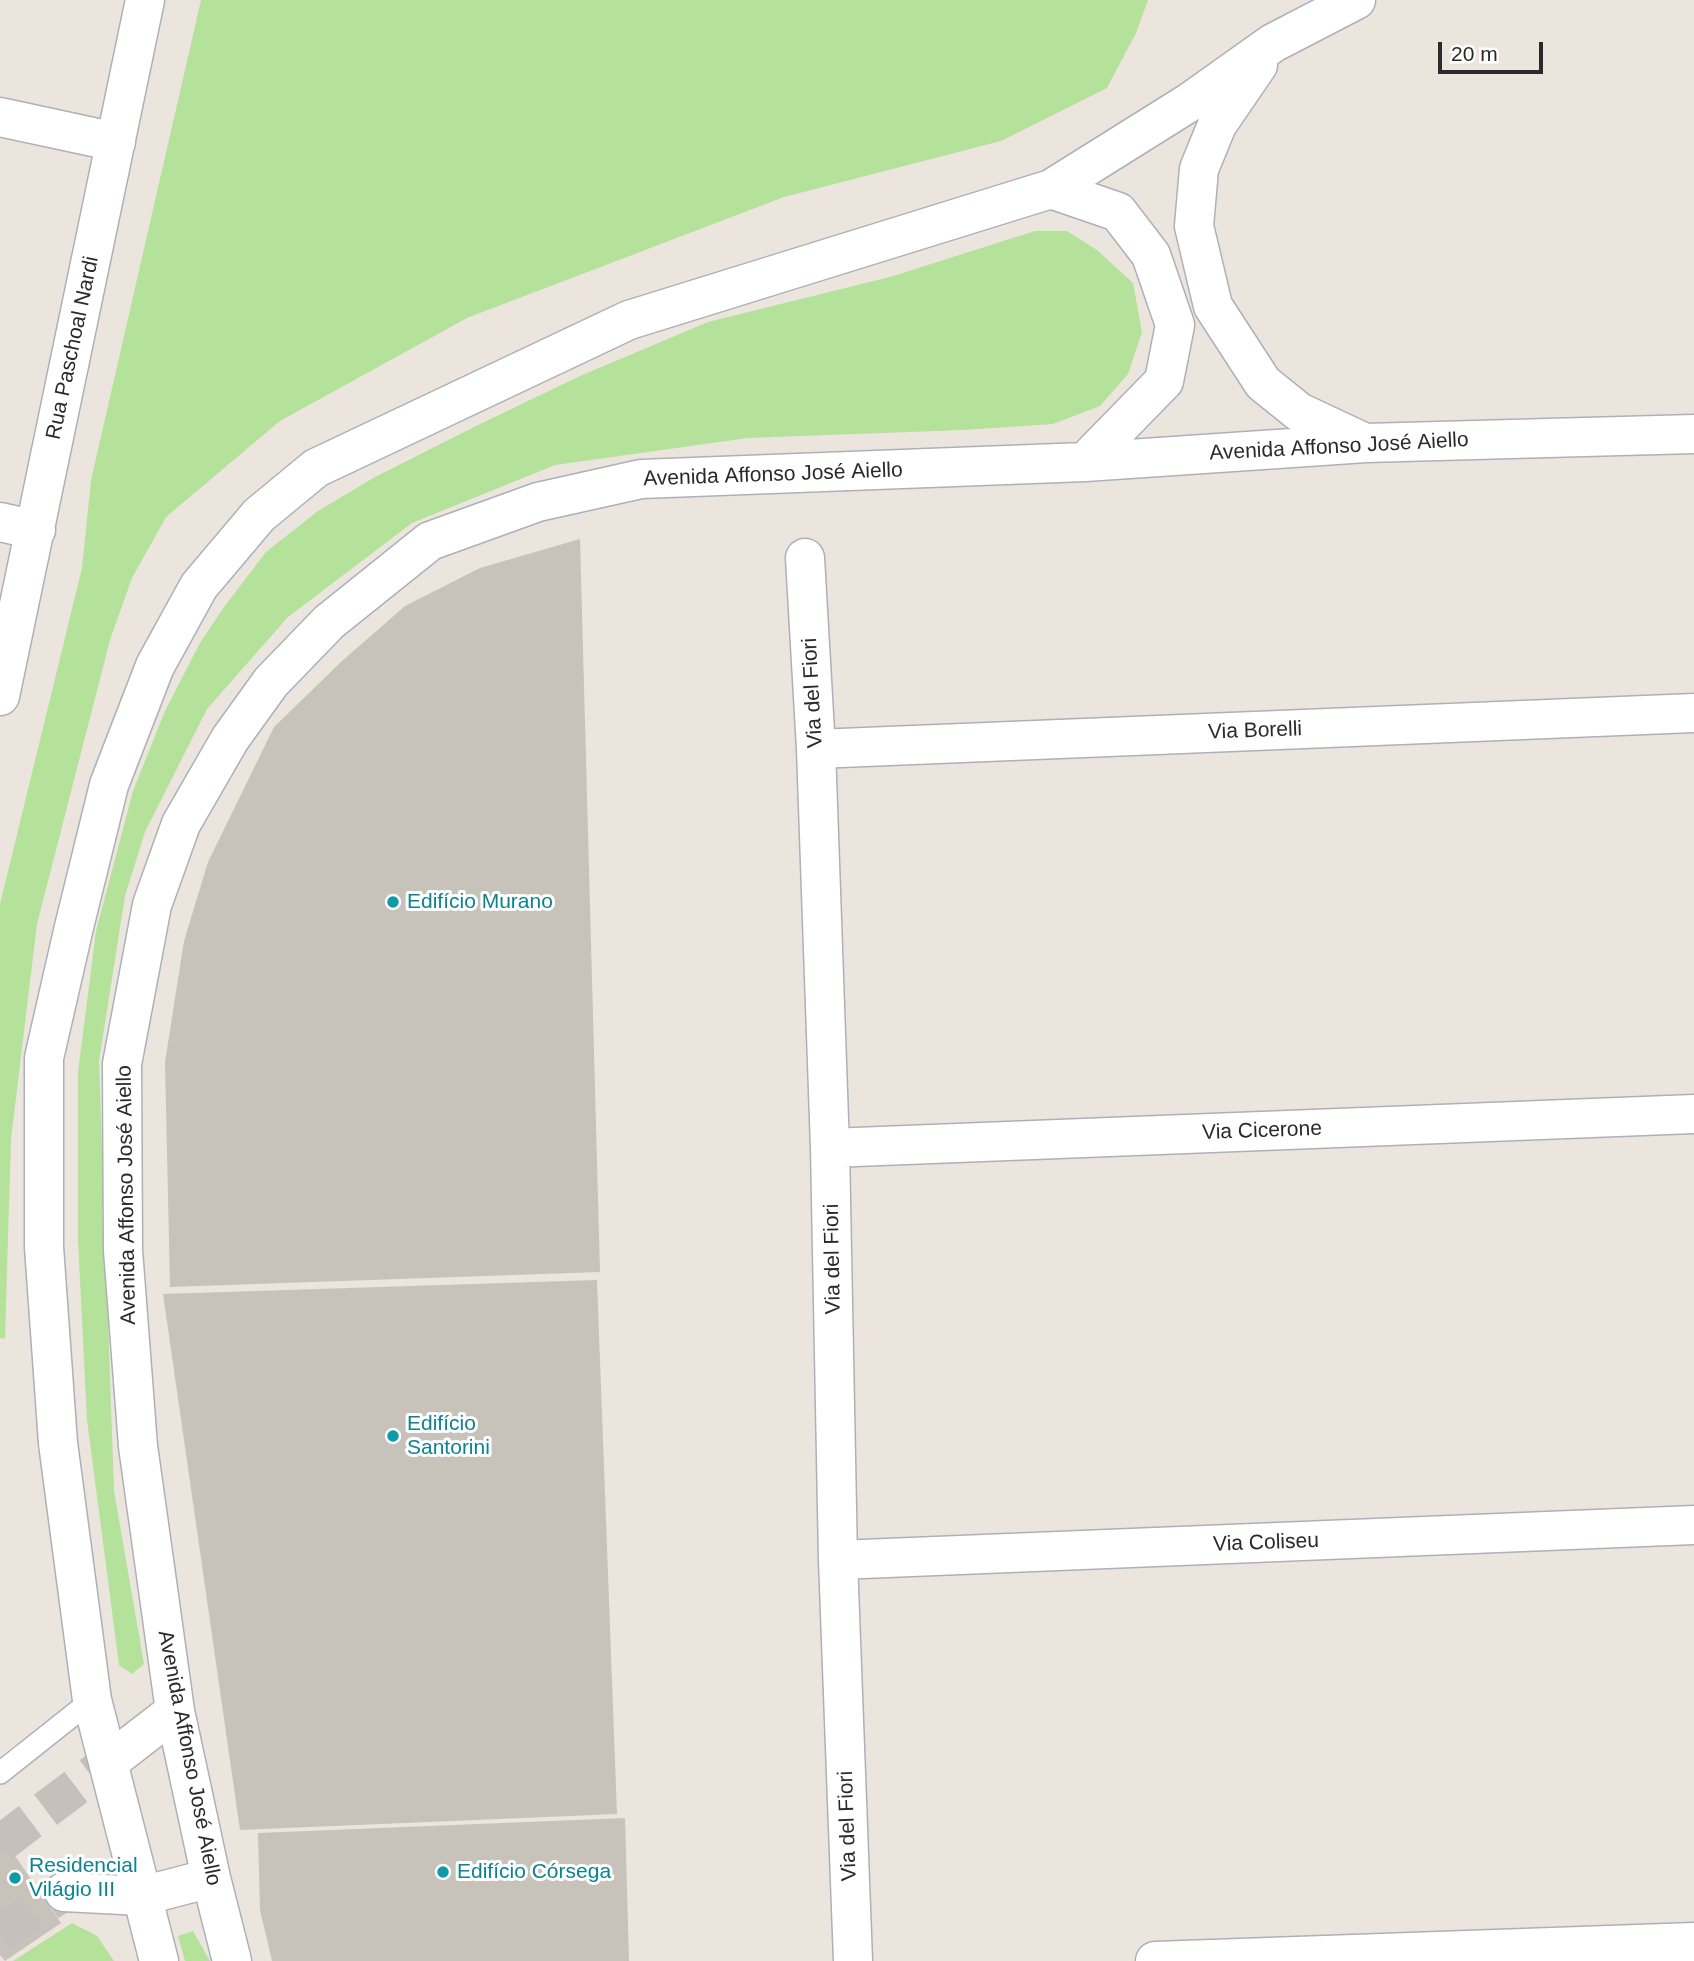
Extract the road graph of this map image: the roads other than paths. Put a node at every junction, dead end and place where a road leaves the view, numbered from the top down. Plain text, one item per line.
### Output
1 (145, 0) edge
2 (1356, 0) edge
3 (1273, 43) junction
4 (0, 117) edge
5 (116, 142) junction
6 (1051, 189) junction
7 (1694, 434) edge
8 (1366, 443) junction
9 (1085, 462) junction
10 (18, 526) edge
11 (805, 558) dead end
12 (0, 696) edge
13 (1694, 713) edge
14 (816, 749) junction
15 (1694, 1114) edge
16 (830, 1148) junction
17 (1694, 1525) edge
18 (838, 1560) junction
19 (92, 1700) junction
20 (175, 1711) junction
21 (109, 1762) junction
22 (0, 1773) edge
23 (211, 1878) junction
24 (64, 1892) tunnel mouth
25 (142, 1896) junction
26 (1694, 1942) edge
27 (159, 1961) edge
28 (232, 1961) edge
29 (853, 1961) edge
30 (1155, 1961) edge

1 - 5 street, Rua Paschoal Nardi
2 - 3 street
3 - 6 street
3 - 8 street
4 - 5 street
5 - 10 street, Rua Paschoal Nardi
6 - 9 street
6 - 19 street
7 - 8 street, Avenida Affonso José Aiello
8 - 9 street, Avenida Affonso José Aiello
9 - 20 street, Avenida Affonso José Aiello
10 - 12 street, Rua Paschoal Nardi
11 - 14 street, Via del Fiori
13 - 14 street, Via Borelli
14 - 16 street, Via del Fiori
15 - 16 street, Via Cicerone
16 - 18 street, Via del Fiori
17 - 18 street, Via Coliseu
18 - 29 street, Via del Fiori
19 - 21 street
19 - 22 lane
20 - 21 street
20 - 23 street, Avenida Affonso José Aiello
21 - 25 street
23 - 25 street
23 - 28 street, Avenida Affonso José Aiello
24 - 25 street
25 - 27 street
26 - 30 street

